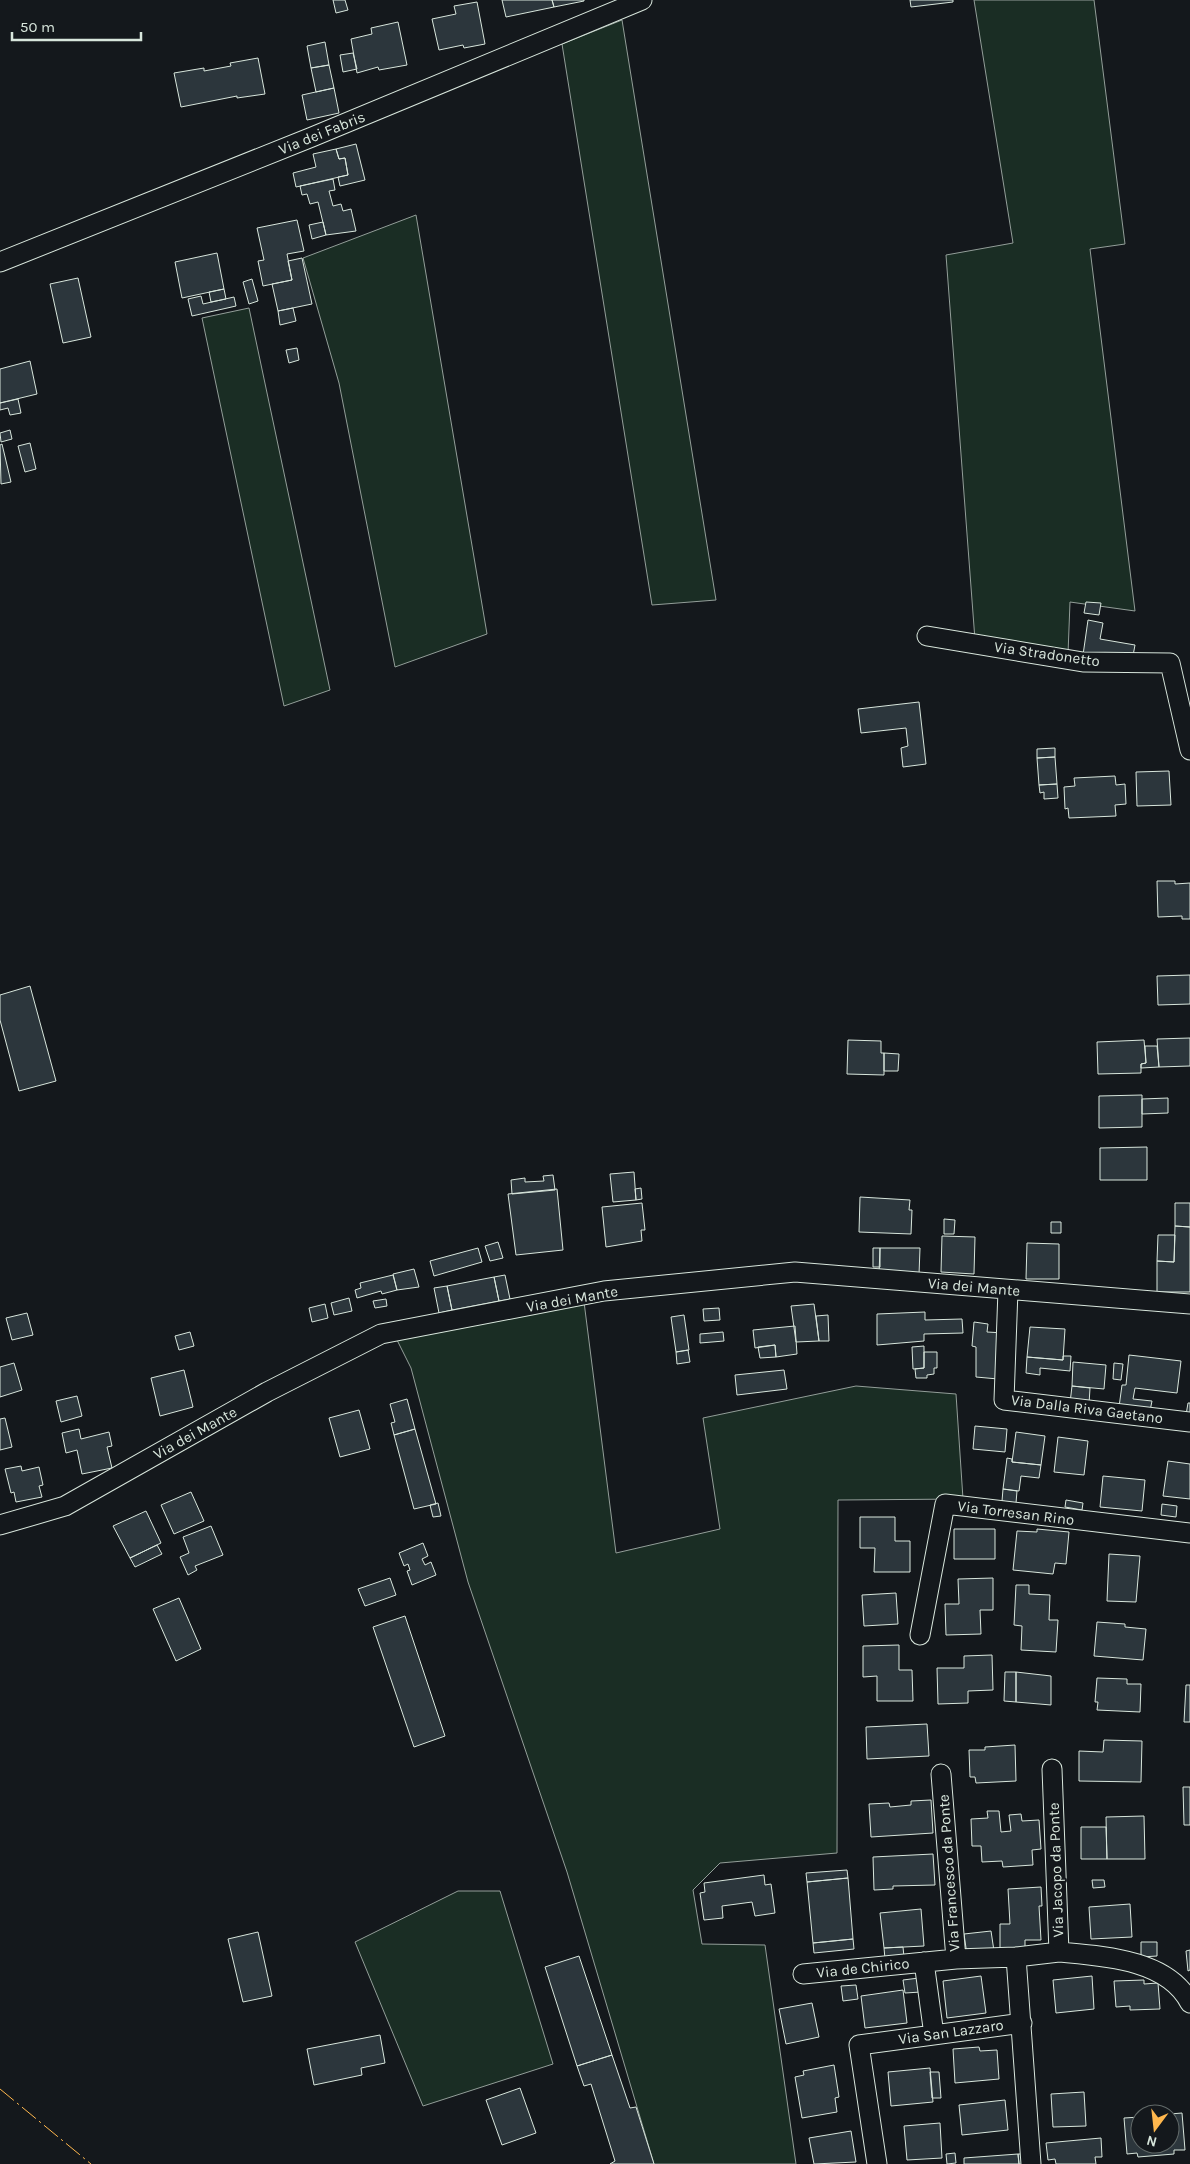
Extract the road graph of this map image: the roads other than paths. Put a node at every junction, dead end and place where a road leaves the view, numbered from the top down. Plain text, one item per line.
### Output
1 (642, 0) edge
2 (0, 262) edge
3 (927, 636) dead end
4 (1190, 750) edge
5 (1008, 1290) junction
6 (1190, 1304) edge
7 (1190, 1422) edge
8 (0, 1525) edge
9 (1190, 1533) edge
10 (920, 1635) dead end
11 (1052, 1769) dead end
12 (941, 1774) dead end
13 (1059, 1952) junction
14 (1016, 1957) junction
15 (956, 1959) junction
16 (924, 1962) junction
17 (803, 1974) dead end
18 (1190, 2003) edge
19 (1022, 2023) junction
20 (934, 2035) junction
21 (877, 2164) edge
22 (1031, 2164) edge

1 - 2 street, Via dei Fabris
3 - 4 street, Via Stradonetto
5 - 6 street, Via dei Mante
5 - 7 street, Via Dalla Riva Gaetano
5 - 8 street, Via dei Mante
9 - 10 street, Via Torresan Rino
11 - 13 street, Via Jacopo da Ponte
12 - 15 street, Via Francesco da Ponte
13 - 14 street, Via Jacopo da Ponte
13 - 18 street
14 - 15 street, Via Jacopo da Ponte
14 - 19 street
15 - 16 street, Via Francesco da Ponte
16 - 17 street, Via de Chirico
16 - 20 street
19 - 20 street, Via San Lazzaro
19 - 22 street, Via San Lazzaro
20 - 21 street, Via San Lazzaro

